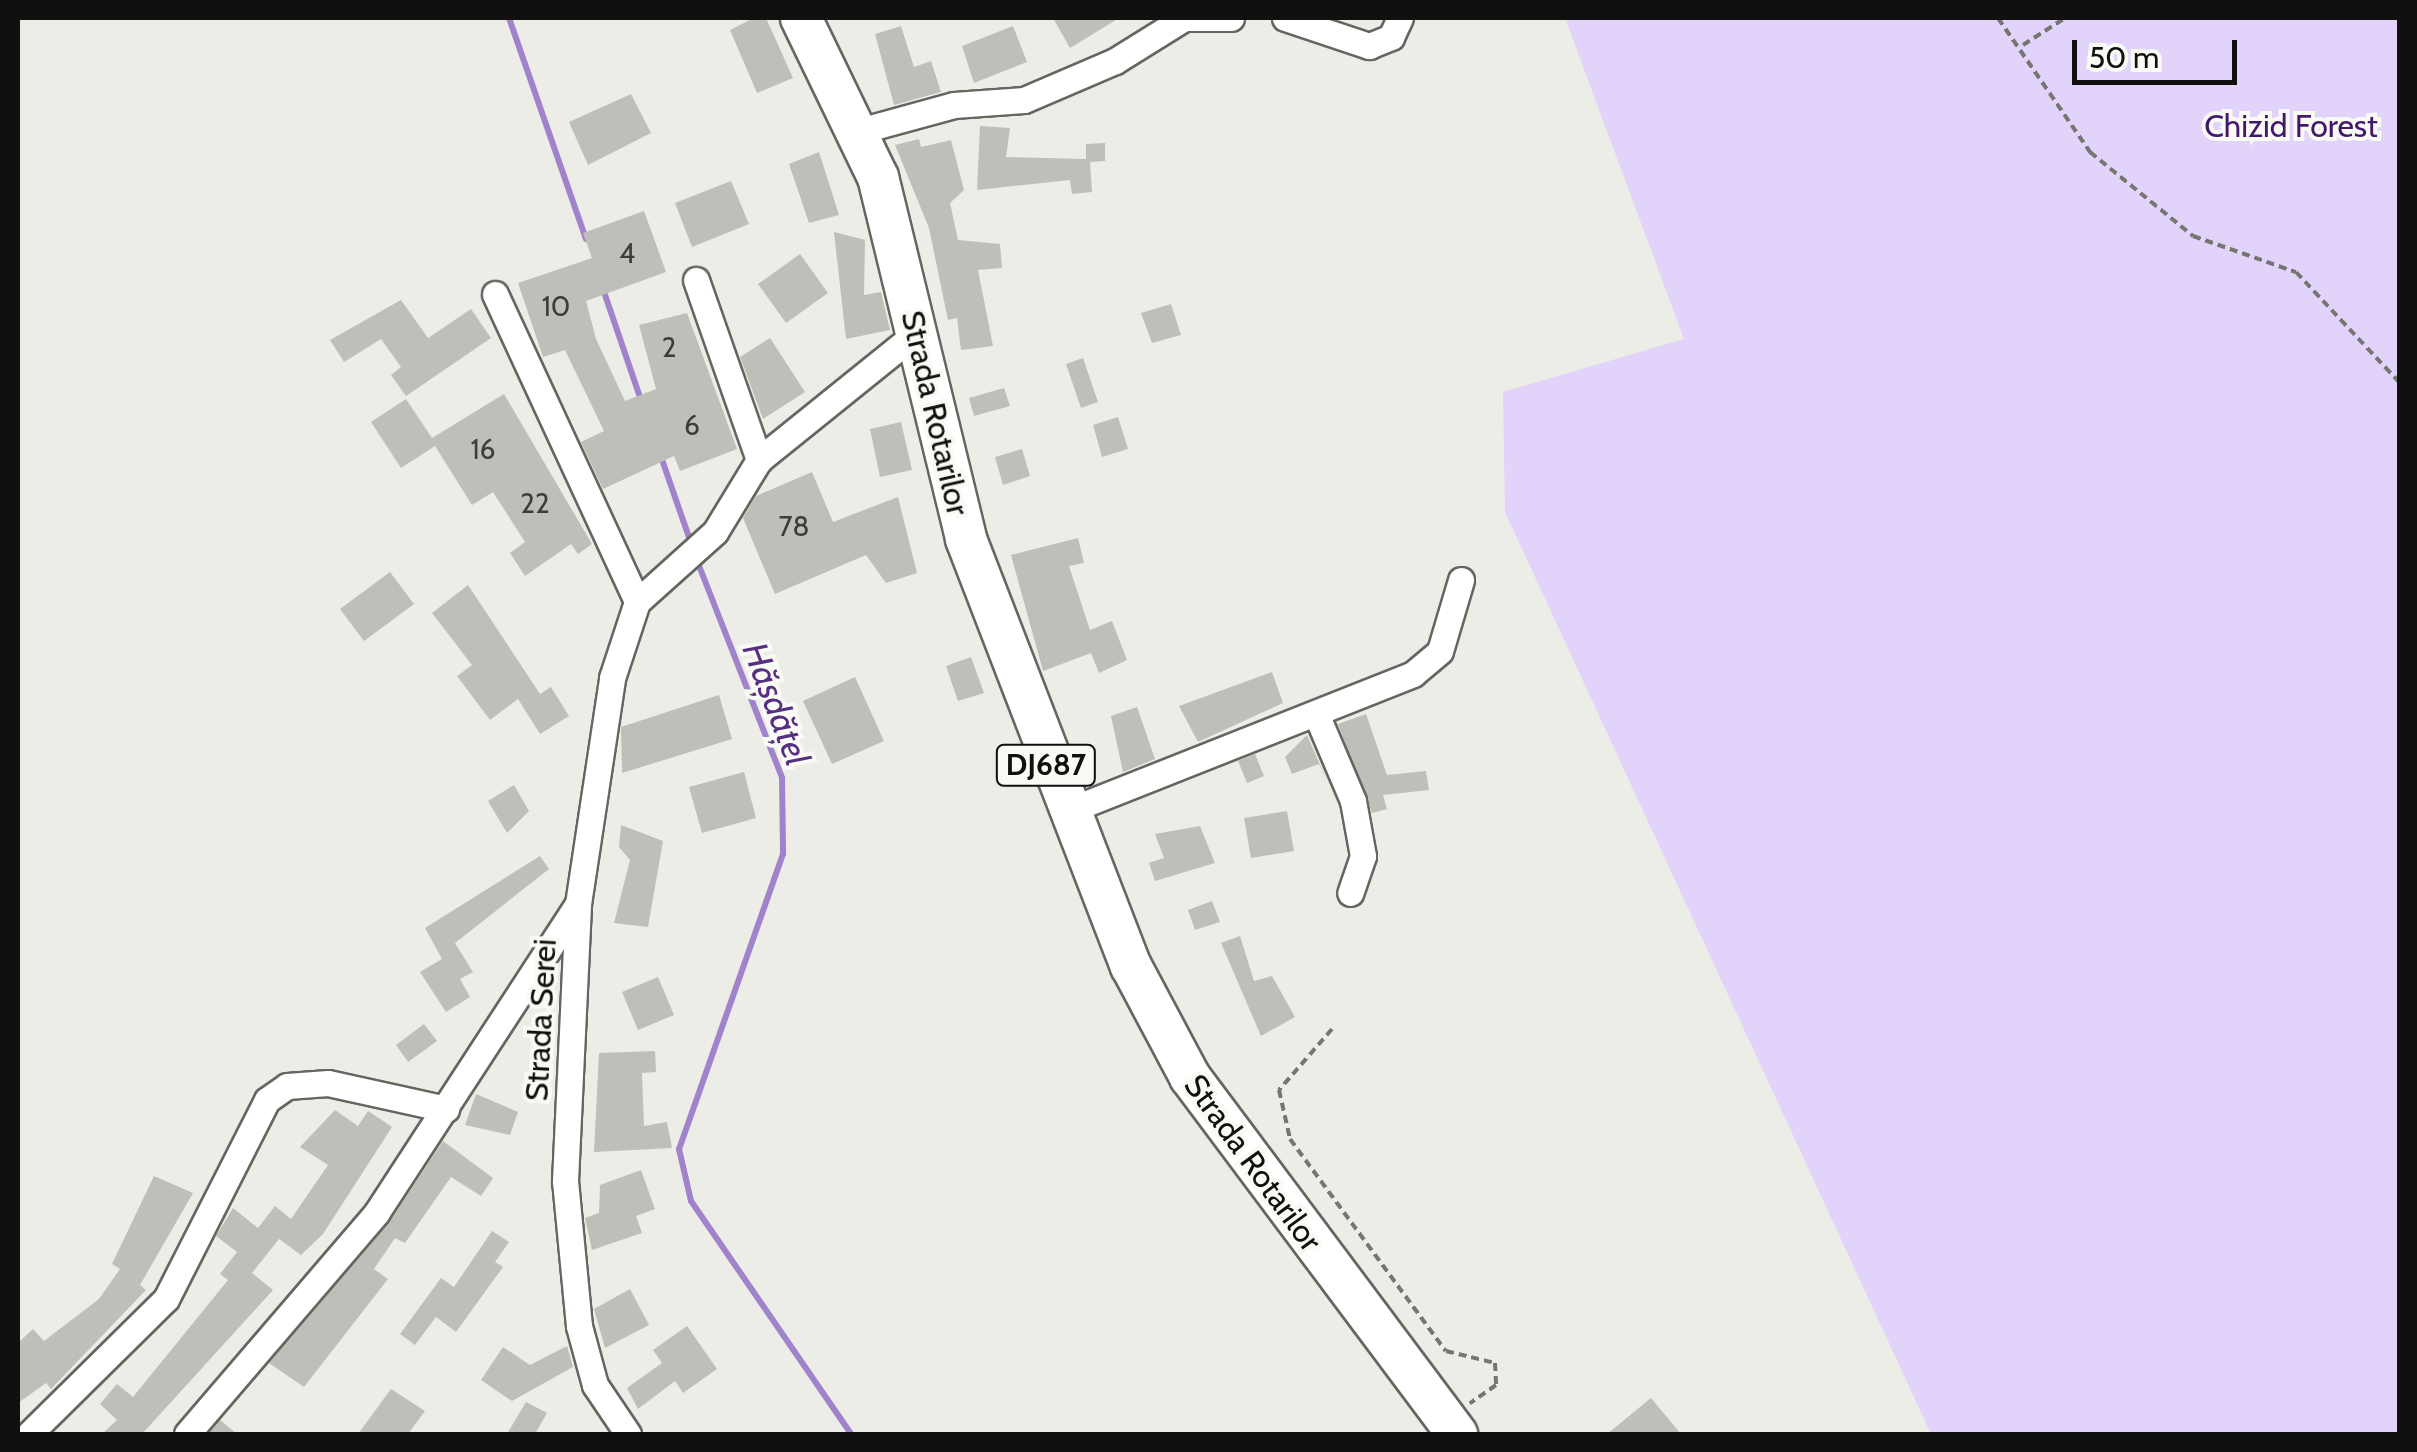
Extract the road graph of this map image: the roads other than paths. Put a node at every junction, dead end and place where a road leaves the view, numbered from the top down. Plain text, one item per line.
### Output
1 (801, 18) edge
2 (1184, 18) edge
3 (1232, 18) edge
4 (1285, 18) edge
5 (1400, 18) edge
6 (859, 130) junction
7 (696, 280) dead end
8 (495, 294) dead end
9 (916, 334) junction
10 (759, 460) junction
11 (1461, 580) dead end
12 (637, 602) junction
13 (1318, 716) junction
14 (1065, 812) junction
15 (1350, 894) dead end
16 (578, 904) junction
17 (542, 950) junction
18 (577, 969) junction
19 (446, 1109) junction
20 (1450, 1426) edge
21 (28, 1434) edge
22 (188, 1434) edge
23 (628, 1434) edge

1 - 6 main road, Strada Rotarilor / DJ687
2 - 3 street
2 - 6 street
4 - 5 street
6 - 9 main road, Strada Rotarilor / DJ687
7 - 10 street
8 - 12 street
9 - 10 street
9 - 14 main road, Strada Rotarilor / DJ687
10 - 12 street
11 - 13 street
12 - 16 street, Strada Serei
13 - 14 street
13 - 15 street
14 - 20 main road, Strada Rotarilor / DJ687
16 - 17 street, Strada Serei
16 - 18 street, Strada Serei
17 - 18 street
17 - 19 street, Strada Serei
18 - 23 street, Strada Serei
19 - 21 street
19 - 22 street, Strada Serei

